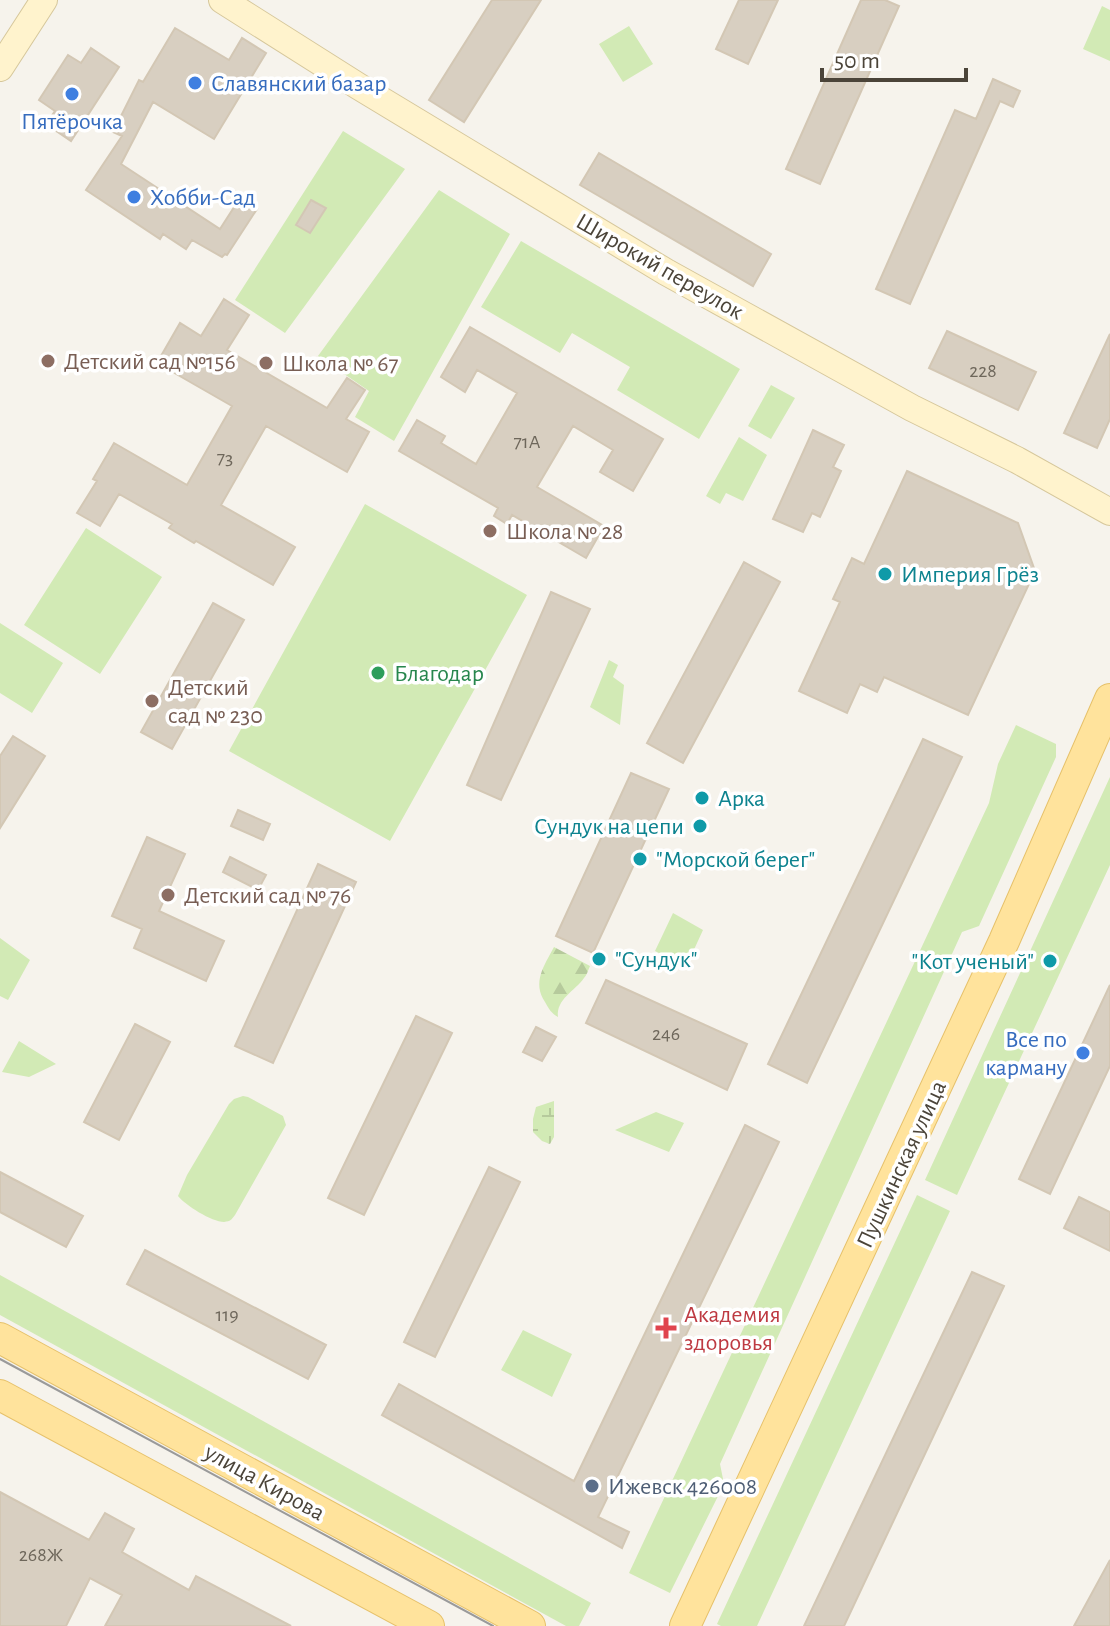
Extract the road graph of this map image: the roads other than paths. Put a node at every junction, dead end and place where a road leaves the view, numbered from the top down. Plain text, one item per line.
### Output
1 (44, 0) edge
2 (222, 0) edge
3 (0, 68) edge
4 (1110, 512) edge
5 (1110, 699) edge
6 (0, 1338) edge
7 (0, 1395) edge
8 (292, 1496) junction
9 (268, 1540) junction
10 (429, 1626) edge
11 (530, 1626) edge
12 (685, 1626) edge

1 - 3 street
2 - 4 street, Широкий переулок
5 - 12 main road, Пушкинская улица
6 - 8 main road, улица Кирова
7 - 9 main road, улица Кирова
8 - 9 main road
8 - 11 main road, улица Кирова
9 - 10 main road, улица Кирова

